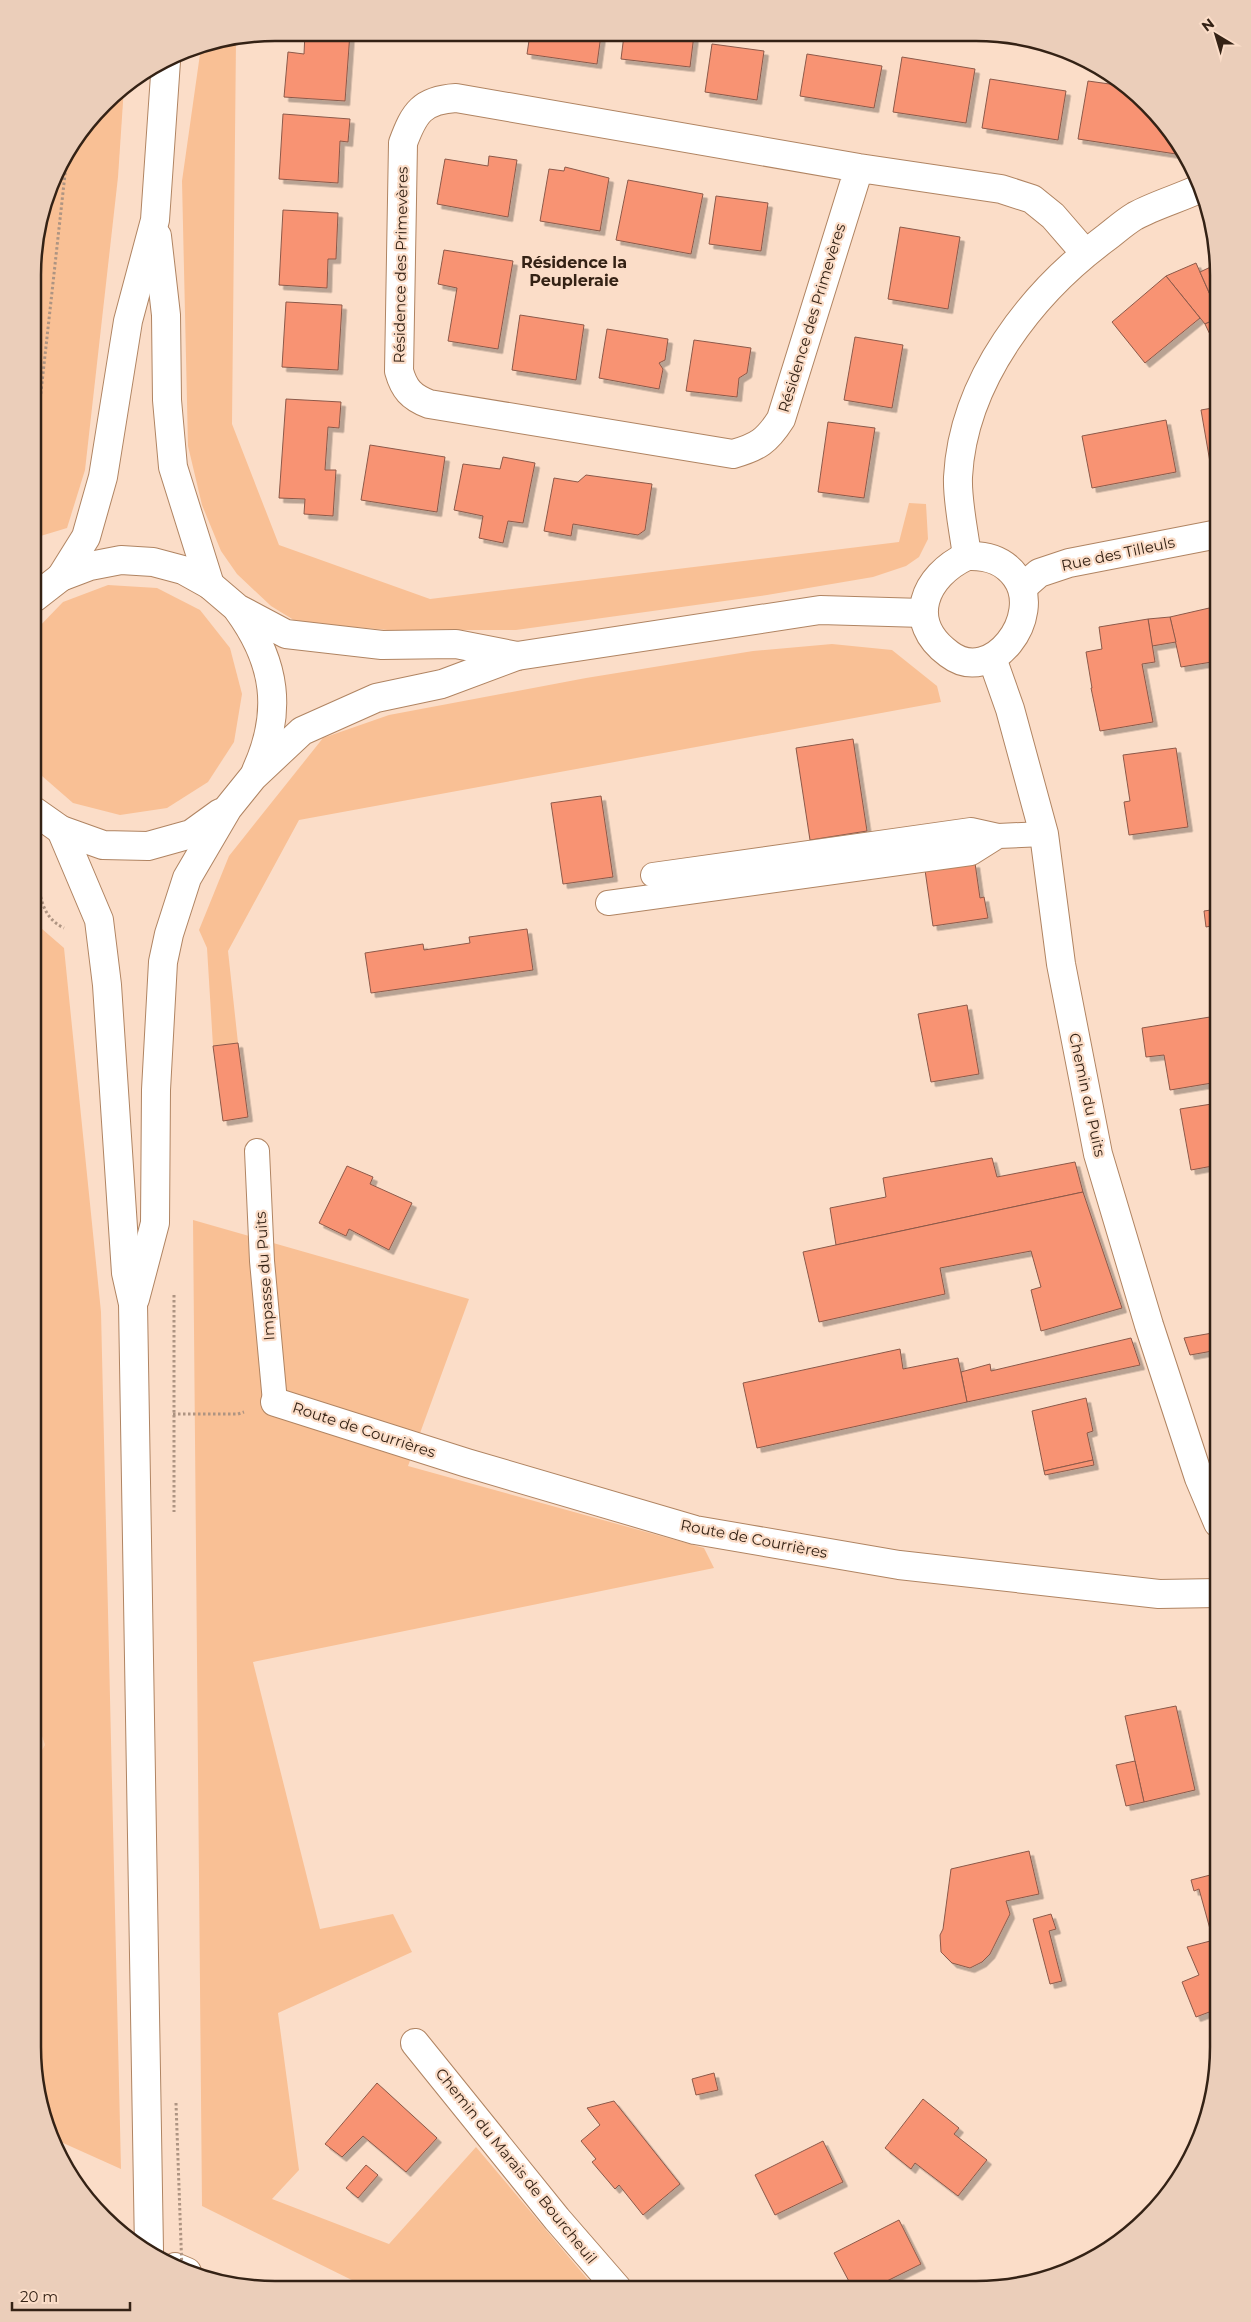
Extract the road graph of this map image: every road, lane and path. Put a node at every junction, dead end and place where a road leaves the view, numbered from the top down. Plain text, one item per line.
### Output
1 (165, 69) edge
2 (859, 168) junction
3 (65, 171) edge
4 (1194, 191) edge
5 (155, 220) junction
6 (1085, 253) junction
7 (41, 392) edge
8 (1210, 536) edge
9 (967, 556) junction
10 (62, 578) junction
11 (210, 585) junction
12 (1023, 587) junction
13 (41, 593) edge
14 (236, 608) junction
15 (923, 613) junction
16 (517, 656) junction
17 (992, 658) junction
18 (253, 777) junction
19 (228, 808) junction
20 (41, 816) edge
21 (61, 830) junction
22 (1044, 834) junction
23 (998, 836) junction
24 (653, 875) dead end
25 (41, 896) edge
26 (608, 903) dead end
27 (68, 930) dead end
28 (257, 1151) dead end
29 (174, 1286) dead end
30 (133, 1304) junction
31 (275, 1402) joint
32 (174, 1414) junction
33 (238, 1414) dead end
34 (1210, 1504) edge
35 (174, 1514) dead end
36 (1210, 1593) edge
37 (415, 2043) dead end
38 (176, 2094) dead end
39 (149, 2243) edge
40 (182, 2261) edge
41 (611, 2281) edge

1 - 5 main road
2 - 2 main road, Résidence des Primevères
2 - 6 main road, Résidence des Primevères
3 - 7 path
4 - 6 main road
5 - 10 main road
5 - 11 main road
6 - 9 main road
8 - 12 main road, Rue des Tilleuls
9 - 12 main road
9 - 15 main road
10 - 11 main road
10 - 13 main road
11 - 14 main road
12 - 17 main road
14 - 16 main road
14 - 18 main road
15 - 16 main road
15 - 17 main road
16 - 18 main road
17 - 22 main road, Chemin du Puits
18 - 19 main road
19 - 21 main road
19 - 30 main road
20 - 21 main road
21 - 30 main road
22 - 23 lane
22 - 34 main road, Chemin du Puits
23 - 24 lane
23 - 26 lane
25 - 27 path
28 - 31 lane, Impasse du Puits
29 - 32 path
30 - 39 main road
31 - 36 main road, Route de Courrières
32 - 33 path
32 - 35 path
37 - 41 main road, Chemin du Marais de Bourcheuil
38 - 40 path, bridge

